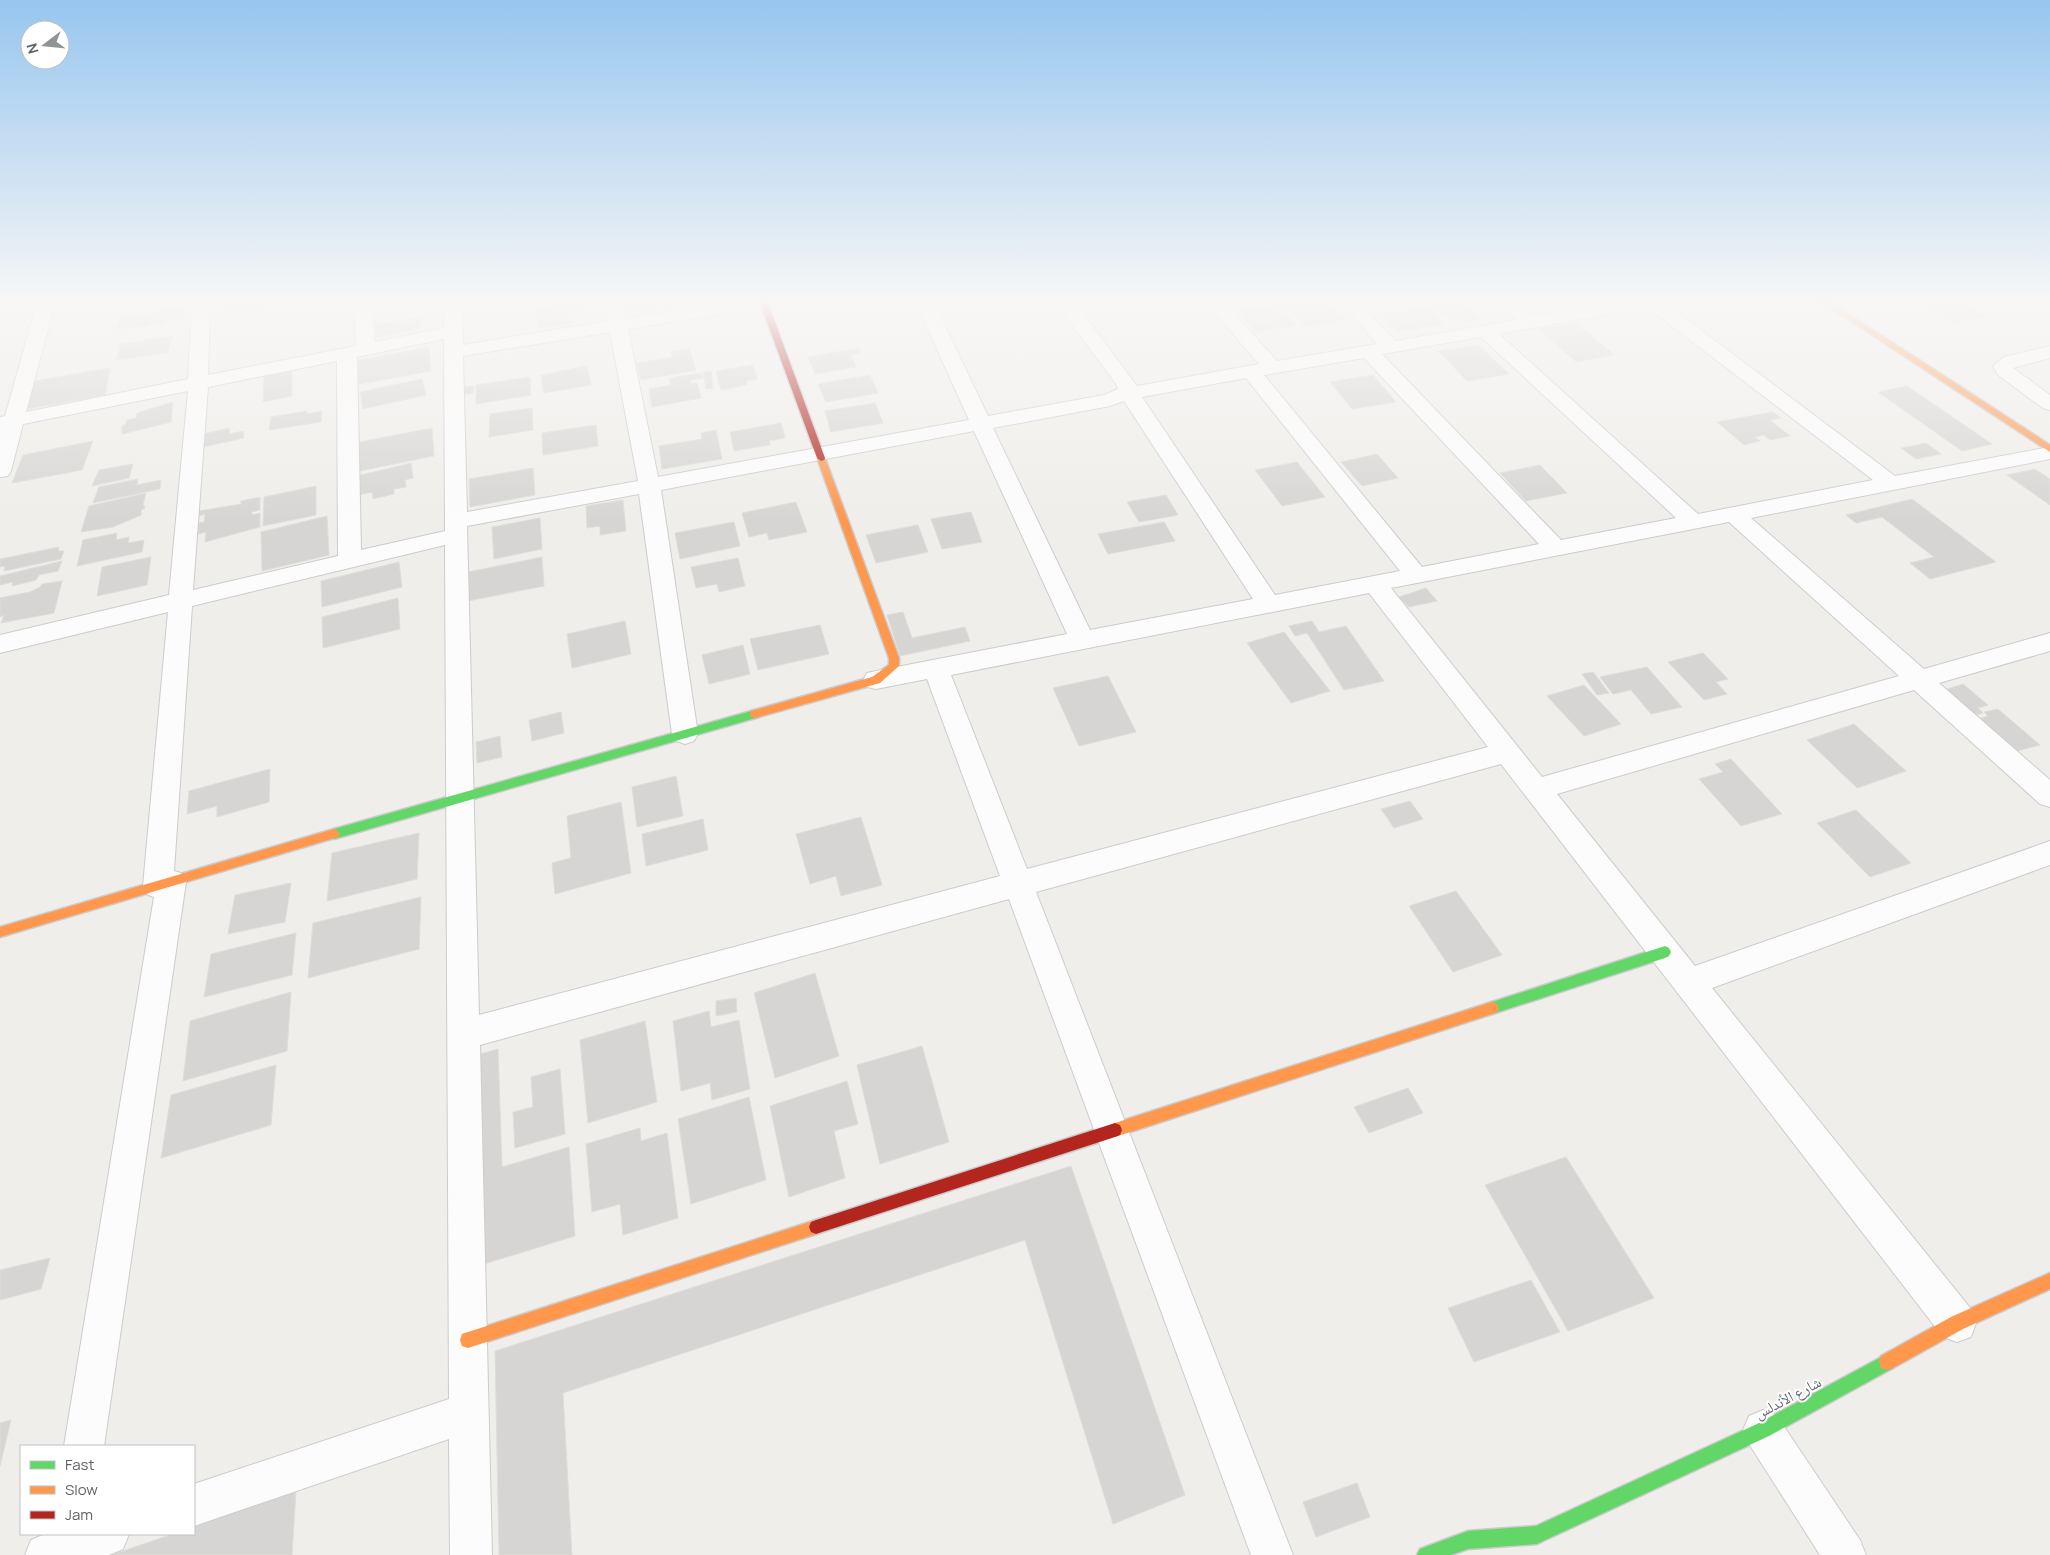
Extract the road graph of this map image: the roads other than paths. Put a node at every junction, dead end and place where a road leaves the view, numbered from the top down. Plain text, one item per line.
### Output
1 (22, 376) edge
2 (198, 376) edge
3 (240, 376) edge
4 (355, 376) edge
5 (454, 376) edge
6 (629, 376) edge
7 (791, 376) edge
8 (959, 376) edge
9 (1120, 376) edge
10 (1230, 376) edge
11 (1254, 376) edge
12 (1391, 376) edge
13 (1534, 376) edge
14 (1749, 376) edge
15 (1938, 376) edge
16 (2012, 376) edge
17 (198, 384) junction
18 (1127, 393) junction
19 (2050, 404) edge
20 (7, 422) edge
21 (981, 424) junction
22 (2050, 449) edge
23 (819, 453) junction
24 (2050, 453) edge
25 (0, 471) edge
26 (650, 484) junction
27 (1892, 484) junction
28 (1733, 514) junction
29 (1694, 522) junction
30 (457, 528) junction
31 (1556, 549) junction
32 (350, 560) junction
33 (1416, 576) junction
34 (1374, 584) junction
35 (180, 601) junction
36 (1269, 604) junction
37 (1082, 640) junction
38 (2050, 642) edge
39 (0, 644) edge
40 (936, 668) junction
41 (876, 680) junction
42 (1920, 680) junction
43 (685, 734) junction
44 (1507, 752) junction
45 (1537, 789) junction
46 (2050, 796) edge
47 (461, 798) junction
48 (2050, 853) edge
49 (164, 884) junction
50 (1018, 885) junction
51 (0, 932) edge
52 (1665, 952) junction
53 (1689, 982) junction
54 (464, 1034) junction
55 (1112, 1131) junction
56 (2050, 1281) edge
57 (1957, 1323) junction
58 (468, 1340) junction
59 (469, 1412) junction
60 (1763, 1430) junction
61 (84, 1445) edge
62 (195, 1505) edge
63 (1537, 1534) junction
64 (104, 1535) edge
65 (62, 1545) edge
66 (1526, 1548) dead end
67 (471, 1555) edge
68 (1272, 1555) edge
69 (1426, 1555) edge
70 (1845, 1555) edge

1 - 20 street
2 - 17 street
3 - 17 street
4 - 32 street
5 - 30 street
6 - 26 street
7 - 23 street
8 - 21 street
9 - 18 street
10 - 18 street
11 - 33 street
12 - 31 street
13 - 29 street
14 - 27 street
15 - 22 street
16 - 19 street
17 - 20 street
17 - 35 street
18 - 21 street
18 - 36 street
20 - 25 street
21 - 23 street
21 - 37 street
23 - 26 street
23 - 41 street
24 - 27 street
26 - 30 street
26 - 43 street
27 - 28 street
28 - 29 street
28 - 42 street
29 - 31 street
30 - 32 street
30 - 47 street
31 - 33 street
32 - 35 street
33 - 34 street
34 - 36 street
34 - 44 street
35 - 39 street
35 - 49 street
36 - 37 street
37 - 40 street
38 - 42 street
40 - 41 street
40 - 50 street
41 - 43 street
42 - 45 street
42 - 46 street
43 - 47 street
44 - 45 street
44 - 50 street
45 - 52 street
47 - 49 street
47 - 54 street
48 - 53 street
49 - 51 street
49 - 61 street
50 - 54 street
50 - 55 street
52 - 53 street
52 - 55 street
53 - 57 street
54 - 58 street
55 - 58 street
55 - 68 street
56 - 57 street, شارع الأندلس
57 - 60 street, شارع الأندلس
58 - 59 street
59 - 62 street
59 - 67 street
60 - 63 street, شارع الأندلس
60 - 70 street
63 - 66 street, شارع الأندلس
63 - 69 street, شارع الأندلس
64 - 65 street

